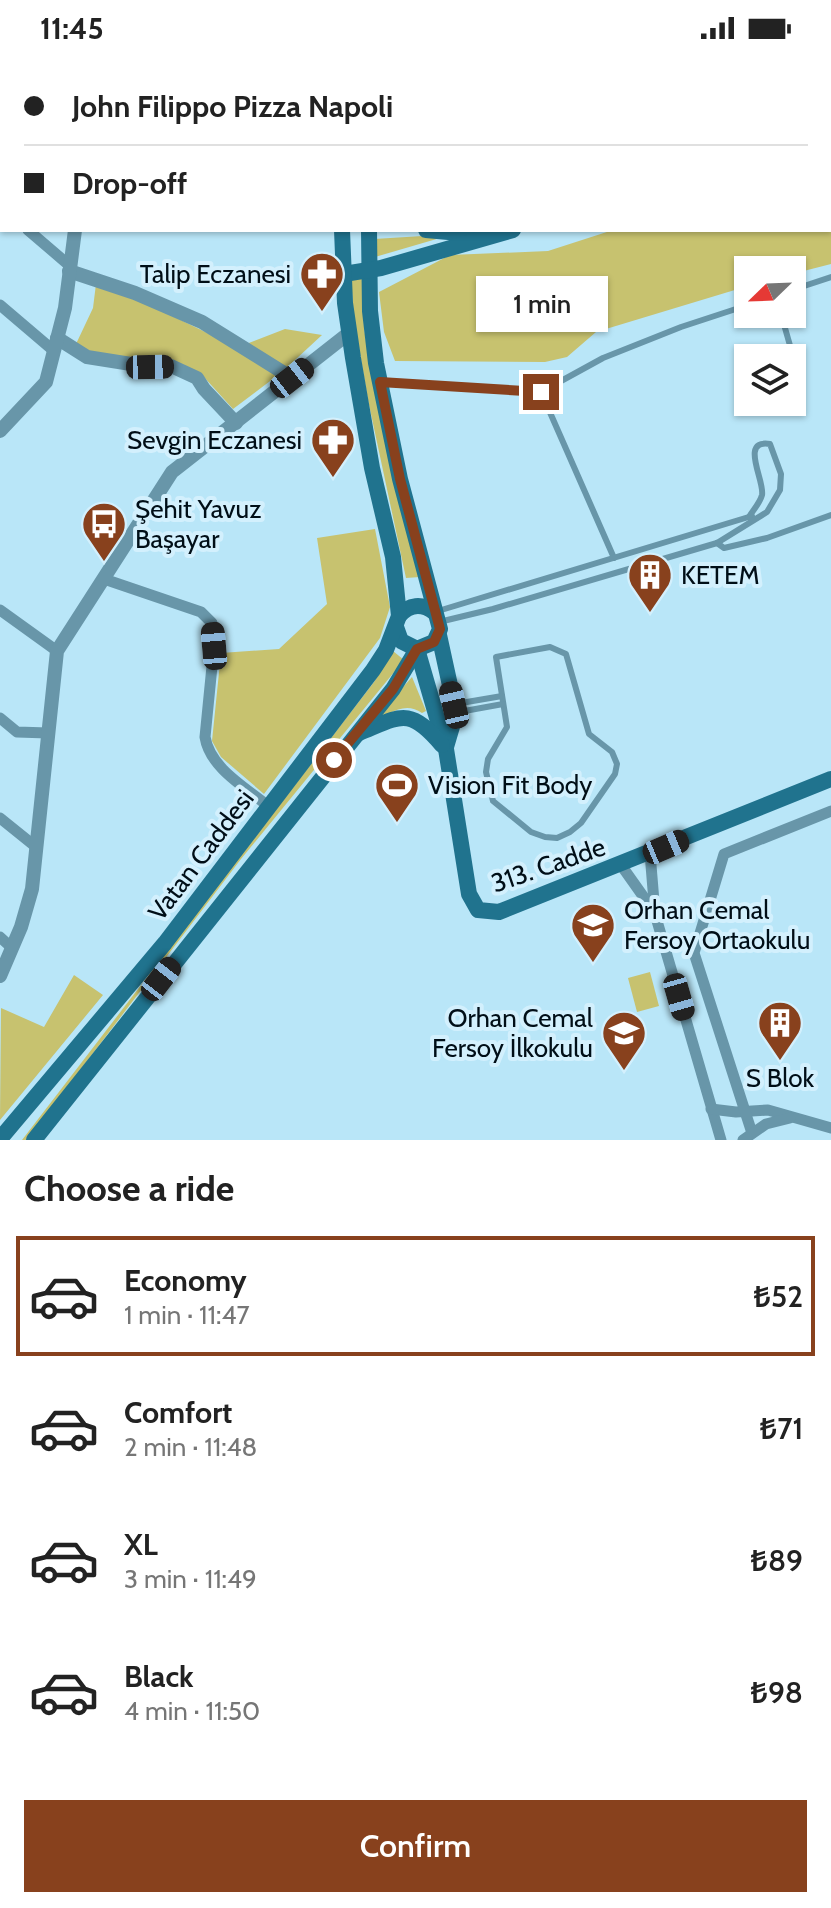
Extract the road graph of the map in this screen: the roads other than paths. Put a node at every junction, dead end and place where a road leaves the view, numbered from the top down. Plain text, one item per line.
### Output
1 (30, 232) edge
2 (75, 232) edge
3 (342, 232) edge
4 (369, 232) edge
5 (452, 232) edge
6 (504, 232) edge
7 (491, 235) junction
8 (70, 269) junction
9 (371, 270) junction
10 (344, 274) junction
11 (831, 277) edge
12 (806, 285) edge
13 (0, 305) edge
14 (734, 310) edge
15 (349, 333) junction
16 (56, 344) junction
17 (292, 378) junction
18 (380, 382) junction
19 (541, 392) junction
20 (3, 423) edge
21 (236, 423) junction
22 (767, 512) junction
23 (831, 515) edge
24 (749, 517) junction
25 (717, 543) junction
26 (614, 558) junction
27 (104, 579) junction
28 (0, 610) edge
29 (398, 621) junction
30 (437, 623) junction
31 (417, 649) junction
32 (57, 651) junction
33 (503, 700) junction
34 (455, 709) junction
35 (0, 718) edge
36 (48, 733) junction
37 (354, 735) junction
38 (446, 749) junction
39 (831, 779) edge
40 (268, 806) junction
41 (831, 811) edge
42 (0, 818) edge
43 (36, 847) junction
44 (650, 853) junction
45 (621, 865) junction
46 (655, 914) junction
47 (0, 937) edge
48 (12, 948) junction
49 (0, 976) edge
50 (711, 1109) junction
51 (745, 1112) junction
52 (795, 1117) junction
53 (831, 1128) edge
54 (41, 1137) edge
55 (747, 1137) edge
56 (0, 1139) edge
57 (721, 1140) edge

1 - 8 street
2 - 8 street
3 - 10 main road
4 - 9 main road
5 - 7 main road
6 - 7 main road
7 - 9 main road
8 - 16 street
8 - 17 street
9 - 10 main road
9 - 18 main road
10 - 15 main road
11 - 12 lane
13 - 16 street
14 - 19 lane
15 - 17 street
15 - 29 main road
16 - 20 street
16 - 21 street
17 - 21 street
18 - 19 lane
18 - 30 main road
19 - 26 lane
21 - 27 street
22 - 24 lane
22 - 24 lane
22 - 25 lane
23 - 25 lane
24 - 26 lane
25 - 30 lane
26 - 30 lane
27 - 32 street
27 - 40 street
28 - 32 street
29 - 30 main road
29 - 31 main road
29 - 40 main road, Vatan Caddesi
30 - 31 main road, Vatan Caddesi
30 - 34 main road, 313. Cadde
31 - 37 main road, Vatan Caddesi
31 - 38 main road, 313. Cadde
32 - 36 street
33 - 33 lane
33 - 34 lane
34 - 38 main road, 313. Cadde
35 - 36 street
36 - 43 street
37 - 38 main road
37 - 54 main road, Vatan Caddesi
38 - 45 main road, 313. Cadde
39 - 44 main road, 313. Cadde
40 - 56 main road, Vatan Caddesi
41 - 51 street
42 - 43 street
43 - 48 street
44 - 45 main road, 313. Cadde
44 - 46 street
45 - 46 street
46 - 50 street
47 - 48 street
48 - 49 street
50 - 51 street
50 - 57 street
51 - 52 street
51 - 55 street
52 - 53 street
52 - 55 street

